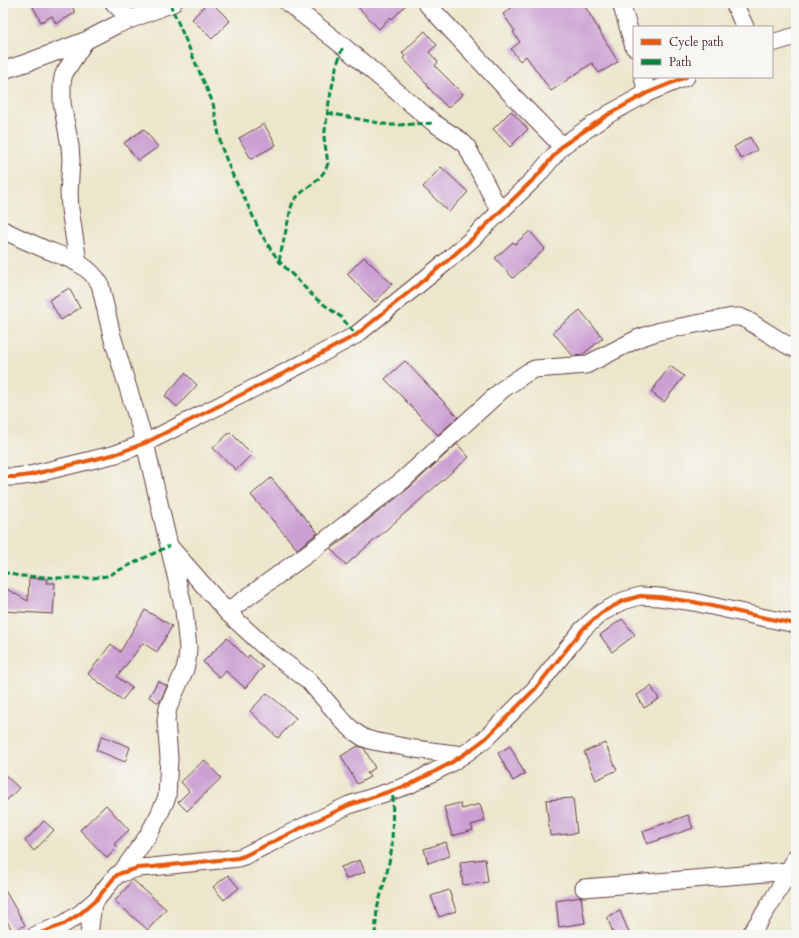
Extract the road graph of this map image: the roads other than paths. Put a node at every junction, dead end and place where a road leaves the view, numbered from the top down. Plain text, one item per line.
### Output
1 (114, 3) edge
2 (174, 3) edge
3 (288, 3) edge
4 (426, 3) edge
5 (621, 3) edge
6 (734, 3) edge
7 (130, 19) junction
8 (744, 26) edge
9 (796, 36) edge
10 (85, 41) junction
11 (773, 43) edge
12 (633, 44) edge
13 (7, 69) dead end
14 (643, 78) edge
15 (684, 78) edge
16 (647, 93) junction
17 (562, 146) junction
18 (500, 212) junction
19 (3, 230) edge
20 (78, 262) junction
21 (796, 349) edge
22 (145, 443) junction
23 (3, 477) edge
24 (169, 546) junction
25 (226, 612) junction
26 (796, 624) edge
27 (463, 755) junction
28 (793, 864) edge
29 (121, 873) junction
30 (584, 888) dead end
31 (93, 903) junction
32 (36, 935) edge
33 (89, 935) edge
34 (750, 935) edge

1 - 7 street
2 - 7 street
3 - 18 street
4 - 17 street
5 - 12 street
6 - 8 street
7 - 10 street
9 - 11 street
10 - 13 street
10 - 20 street
14 - 16 street
15 - 16 street
16 - 17 street
17 - 18 street
18 - 22 street
19 - 20 street
20 - 22 street
21 - 25 street
22 - 23 street
22 - 24 street
24 - 25 street
24 - 29 street
25 - 27 street
26 - 27 street
27 - 29 street
28 - 30 street
28 - 34 street
29 - 31 street
31 - 32 street
31 - 33 street

